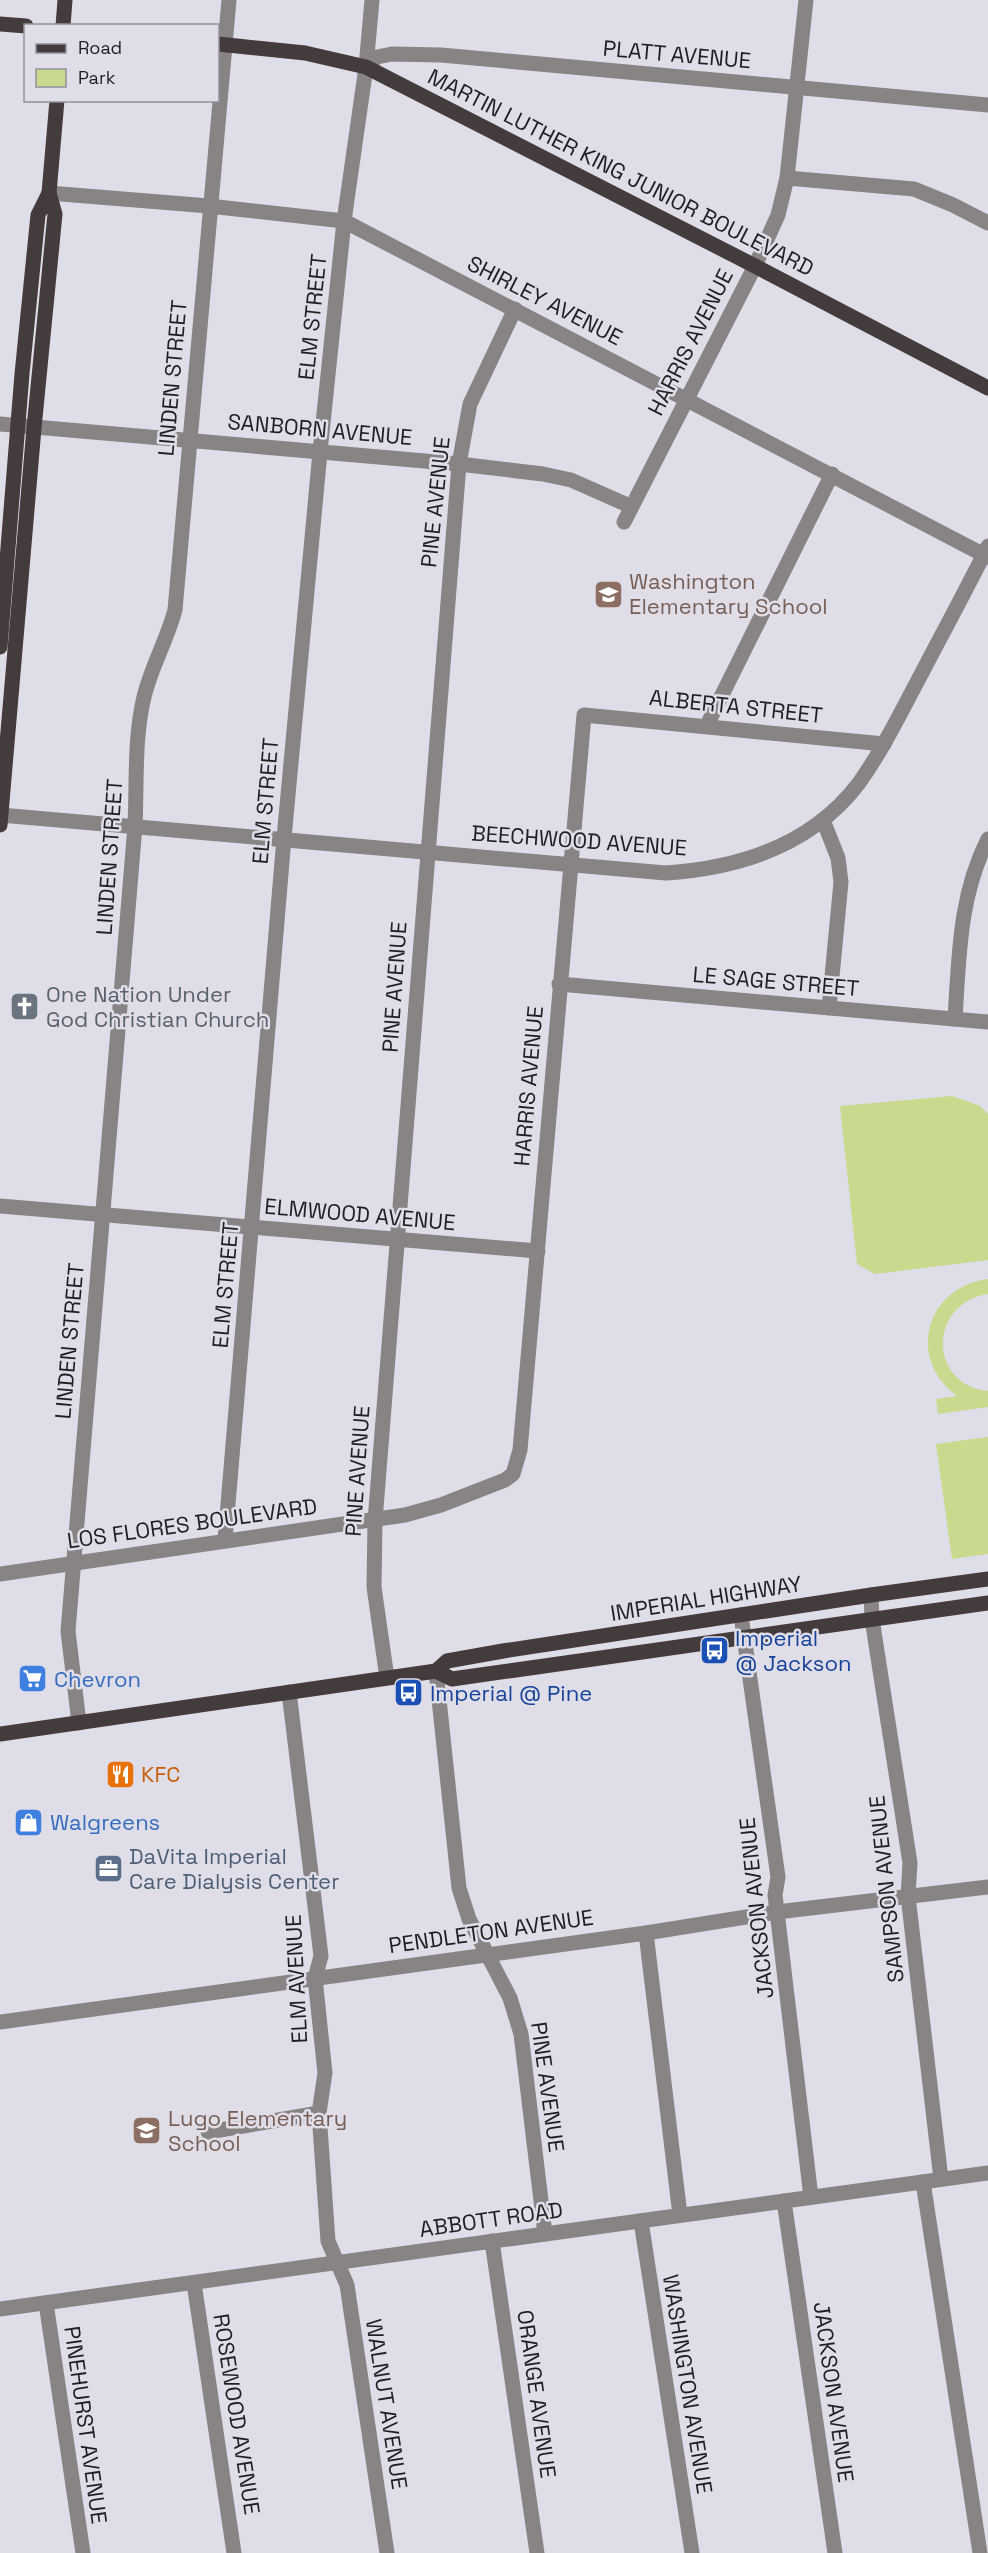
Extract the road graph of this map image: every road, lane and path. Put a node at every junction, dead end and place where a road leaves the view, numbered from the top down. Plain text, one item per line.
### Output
1 (65, 0) edge
2 (229, 0) edge
3 (372, 0) edge
4 (806, 0) edge
5 (0, 24) edge
6 (63, 24) edge
7 (24, 27) edge
8 (221, 44) edge
9 (366, 67) junction
10 (219, 71) edge
11 (795, 88) junction
12 (57, 102) edge
13 (217, 102) edge
14 (988, 105) edge
15 (787, 178) junction
16 (50, 193) junction
17 (209, 206) junction
18 (344, 221) junction
19 (988, 223) edge
20 (755, 266) junction
21 (515, 309) junction
22 (988, 388) edge
23 (687, 398) junction
24 (0, 424) edge
25 (26, 427) junction
26 (190, 440) junction
27 (320, 452) junction
28 (459, 464) junction
29 (832, 474) junction
30 (630, 506) junction
31 (624, 522) dead end
32 (987, 552) edge
33 (0, 646) edge
34 (584, 715) joint
35 (707, 725) junction
36 (884, 744) junction
37 (0, 819) edge
38 (823, 820) junction
39 (135, 826) junction
40 (284, 838) junction
41 (988, 839) edge
42 (426, 851) junction
43 (570, 864) junction
44 (559, 984) junction
45 (829, 1008) junction
46 (955, 1019) junction
47 (988, 1022) edge
48 (0, 1206) edge
49 (102, 1215) junction
50 (253, 1228) junction
51 (398, 1239) junction
52 (537, 1251) junction
53 (519, 1462) joint
54 (375, 1521) junction
55 (225, 1540) junction
56 (72, 1562) junction
57 (0, 1574) edge
58 (988, 1580) edge
59 (871, 1595) junction
60 (988, 1603) edge
61 (741, 1615) junction
62 (872, 1619) junction
63 (744, 1637) junction
64 (436, 1671) junction
65 (387, 1678) junction
66 (289, 1692) junction
67 (79, 1723) junction
68 (0, 1734) edge
69 (988, 1887) edge
70 (908, 1896) junction
71 (777, 1912) junction
72 (646, 1933) junction
73 (489, 1954) junction
74 (315, 1977) junction
75 (0, 2022) edge
76 (319, 2113) junction
77 (208, 2132) dead end
78 (988, 2173) edge
79 (941, 2179) junction
80 (923, 2182) junction
81 (811, 2197) junction
82 (784, 2201) junction
83 (680, 2216) junction
84 (641, 2221) junction
85 (545, 2234) junction
86 (492, 2241) junction
87 (338, 2263) junction
88 (194, 2283) junction
89 (45, 2303) junction
90 (0, 2309) edge
91 (83, 2553) edge
92 (234, 2553) edge
93 (387, 2553) edge
94 (537, 2553) edge
95 (692, 2553) edge
96 (836, 2553) edge
97 (980, 2553) edge

1 - 6 main road
2 - 8 street, LINDEN STREET
3 - 9 street
4 - 11 street, HARRIS AVENUE
5 - 7 main road
8 - 9 main road, MARTIN LUTHER KING JUNIOR BOULEVARD
8 - 10 street, LINDEN STREET
9 - 11 street, PLATT AVENUE
9 - 18 street, ELM STREET
9 - 20 main road, MARTIN LUTHER KING JUNIOR BOULEVARD
11 - 14 street, PLATT AVENUE
11 - 15 street, HARRIS AVENUE
12 - 16 main road
13 - 17 street, LINDEN STREET
15 - 19 street
15 - 20 street, HARRIS AVENUE
16 - 17 street, SHIRLEY AVENUE
16 - 25 main road
17 - 18 street, SHIRLEY AVENUE
17 - 26 street, LINDEN STREET
18 - 21 street, SHIRLEY AVENUE
18 - 27 street, ELM STREET
20 - 22 main road, MARTIN LUTHER KING JUNIOR BOULEVARD
20 - 23 street, HARRIS AVENUE
21 - 23 street, SHIRLEY AVENUE
21 - 28 street, PINE AVENUE
23 - 29 street, SHIRLEY AVENUE
23 - 30 street, HARRIS AVENUE
24 - 25 street, SANBORN AVENUE
25 - 26 street, SANBORN AVENUE
25 - 33 main road
25 - 37 main road
26 - 27 street, SANBORN AVENUE
26 - 39 street, LINDEN STREET
27 - 28 street, SANBORN AVENUE
27 - 40 street, ELM STREET
28 - 30 street, SANBORN AVENUE
28 - 42 street, PINE AVENUE
29 - 32 street, SHIRLEY AVENUE
29 - 35 street
30 - 31 street, HARRIS AVENUE
32 - 36 street, BEECHWOOD AVENUE
34 - 35 street, ALBERTA STREET
34 - 43 street, HARRIS AVENUE
35 - 36 street, ALBERTA STREET
36 - 38 street, BEECHWOOD AVENUE
37 - 39 street, BEECHWOOD AVENUE
38 - 43 street, BEECHWOOD AVENUE
38 - 45 street
39 - 40 street, BEECHWOOD AVENUE
39 - 49 street, LINDEN STREET
40 - 42 street, BEECHWOOD AVENUE
40 - 50 street, ELM STREET
41 - 46 street
42 - 43 street, BEECHWOOD AVENUE
42 - 51 street, PINE AVENUE
43 - 44 street, HARRIS AVENUE
44 - 45 street, LE SAGE STREET
44 - 52 street, HARRIS AVENUE
45 - 46 street, LE SAGE STREET
46 - 47 street, LE SAGE STREET
48 - 49 street, ELMWOOD AVENUE
49 - 50 street, ELMWOOD AVENUE
49 - 56 street, LINDEN STREET
50 - 51 street, ELMWOOD AVENUE
50 - 55 street, ELM STREET
51 - 52 street, ELMWOOD AVENUE
51 - 54 street, PINE AVENUE
52 - 53 street, HARRIS AVENUE
53 - 54 street, LOS FLORES BOULEVARD
54 - 55 street, LOS FLORES BOULEVARD
54 - 65 street, PINE AVENUE
55 - 56 street, LOS FLORES BOULEVARD
56 - 57 street, LOS FLORES BOULEVARD
56 - 67 street, LINDEN STREET
58 - 59 main road, IMPERIAL HIGHWAY
59 - 61 main road, IMPERIAL HIGHWAY
59 - 62 street, SAMPSON AVENUE
60 - 62 main road, IMPERIAL HIGHWAY
61 - 63 street, JACKSON AVENUE
61 - 64 main road, IMPERIAL HIGHWAY
62 - 63 main road, IMPERIAL HIGHWAY
62 - 70 street, SAMPSON AVENUE
63 - 64 main road, IMPERIAL HIGHWAY
63 - 71 street, JACKSON AVENUE
64 - 65 main road, IMPERIAL HIGHWAY
64 - 73 street, PINE AVENUE
65 - 66 main road, IMPERIAL HIGHWAY
66 - 67 main road, IMPERIAL HIGHWAY
66 - 74 street, ELM AVENUE
67 - 68 main road, IMPERIAL HIGHWAY
69 - 70 street, PENDLETON AVENUE
70 - 71 street, PENDLETON AVENUE
70 - 79 street, SAMPSON AVENUE
71 - 72 street, PENDLETON AVENUE
71 - 81 street, JACKSON AVENUE
72 - 73 street, PENDLETON AVENUE
72 - 83 street
73 - 74 street, PENDLETON AVENUE
73 - 85 street, PINE AVENUE
74 - 75 street, PENDLETON AVENUE
74 - 76 street, ELM AVENUE
76 - 77 street
76 - 87 street, ELM AVENUE
78 - 79 street, ABBOTT ROAD
79 - 80 street, ABBOTT ROAD
80 - 81 street, ABBOTT ROAD
80 - 97 street
81 - 82 street, ABBOTT ROAD
82 - 83 street, ABBOTT ROAD
82 - 96 street, JACKSON AVENUE
83 - 84 street, ABBOTT ROAD
84 - 85 street, ABBOTT ROAD
84 - 95 street, WASHINGTON AVENUE
85 - 86 street, ABBOTT ROAD
86 - 87 street, ABBOTT ROAD
86 - 94 street, ORANGE AVENUE
87 - 88 street, ABBOTT ROAD
87 - 93 street, WALNUT AVENUE
88 - 89 street, ABBOTT ROAD
88 - 92 street, ROSEWOOD AVENUE
89 - 90 street, ABBOTT ROAD
89 - 91 street, PINEHURST AVENUE

